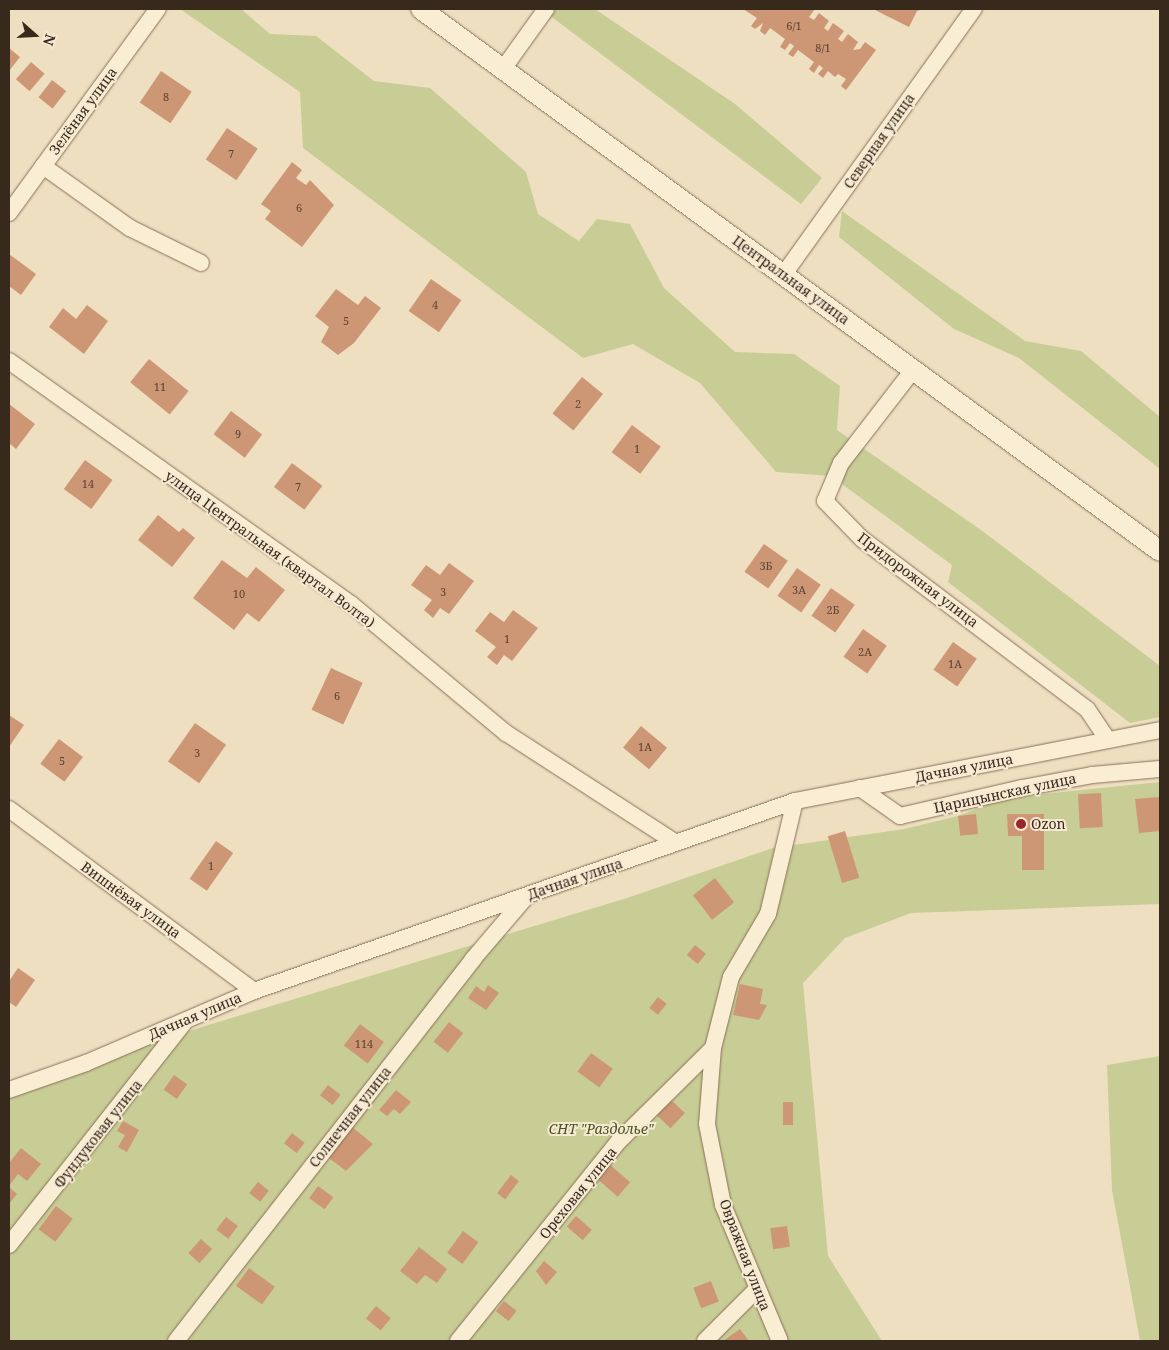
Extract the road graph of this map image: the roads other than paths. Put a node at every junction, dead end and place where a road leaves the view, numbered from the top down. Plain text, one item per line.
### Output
1 (158, 9) edge
2 (421, 9) edge
3 (546, 9) edge
4 (974, 9) edge
5 (503, 69) junction
6 (43, 166) junction
7 (9, 213) edge
8 (201, 263) dead end
9 (784, 274) junction
10 (9, 362) edge
11 (913, 370) junction
12 (1160, 551) edge
13 (1160, 730) edge
14 (1108, 740) junction
15 (1160, 769) edge
16 (860, 788) junction
17 (795, 801) junction
18 (9, 809) edge
19 (676, 843) junction
20 (528, 895) junction
21 (254, 991) junction
22 (185, 1020) junction
23 (713, 1048) junction
24 (9, 1090) edge
25 (9, 1246) edge
26 (756, 1290) junction
27 (176, 1341) edge
28 (458, 1341) edge
29 (705, 1341) edge
30 (780, 1341) edge

1 - 6 street, Зелёная улица
2 - 5 street, Центральная улица
3 - 5 street
4 - 9 street, Северная улица
5 - 9 street, Центральная улица
6 - 7 street, Зелёная улица
6 - 8 street
9 - 11 street, Центральная улица
10 - 19 street, улица Центральная (квартал Волта)
11 - 12 street, Центральная улица
11 - 14 street, Придорожная улица
13 - 14 street, Дачная улица
14 - 16 street, Дачная улица
15 - 16 street, Царицынская улица
16 - 17 street, Дачная улица
17 - 19 street, Дачная улица
17 - 23 street
18 - 21 street, Вишнёвая улица
19 - 20 street, Дачная улица
20 - 21 street, Дачная улица
20 - 27 street, Солнечная улица
21 - 22 street, Дачная улица
22 - 24 street, Дачная улица
22 - 25 street, Фундуковая улица
23 - 26 street, Овражная улица
23 - 28 street, Ореховая улица
26 - 29 street
26 - 30 street, Овражная улица

